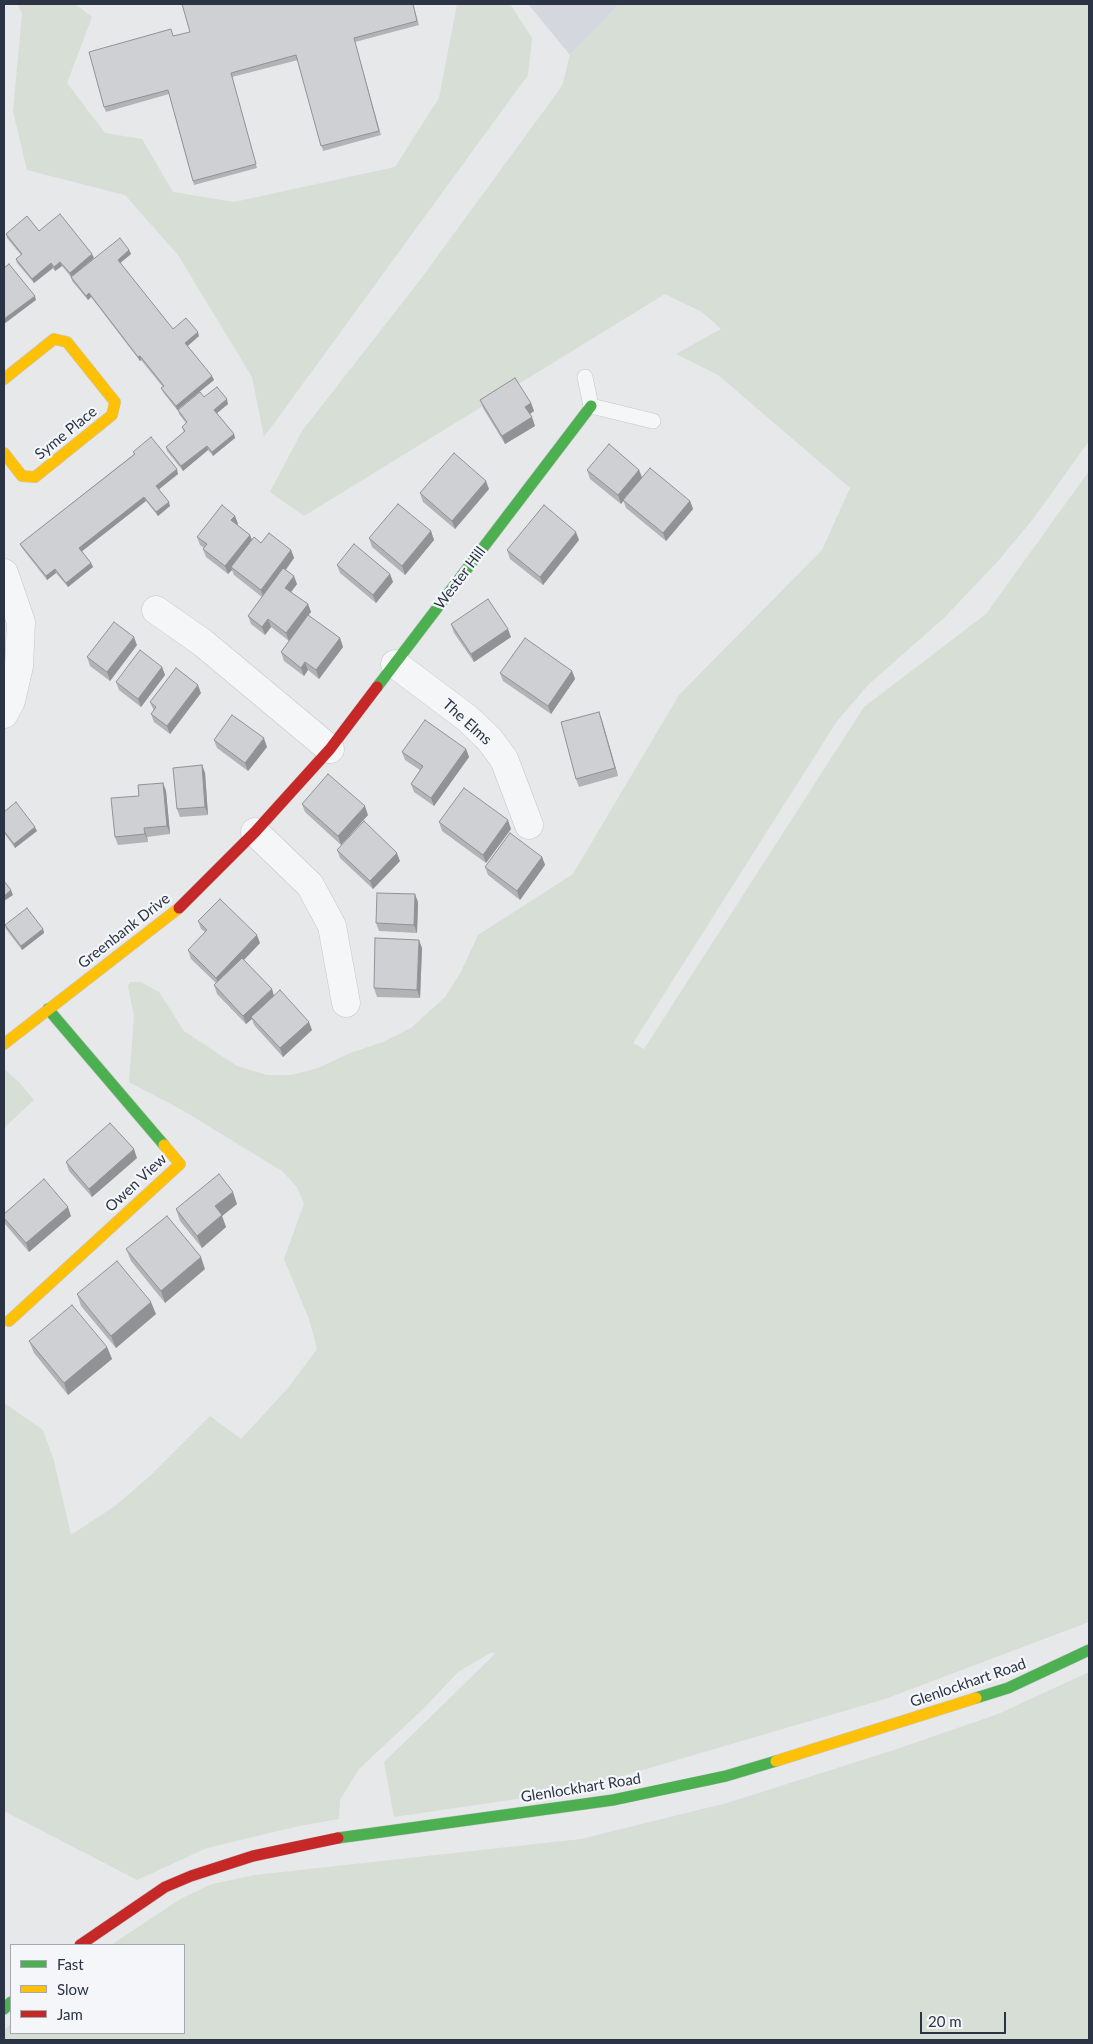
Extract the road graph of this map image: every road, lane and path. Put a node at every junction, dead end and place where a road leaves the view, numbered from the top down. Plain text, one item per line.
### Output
1 (585, 377) dead end
2 (4, 379) edge
3 (591, 406) junction
4 (653, 421) dead end
5 (4, 453) edge
6 (4, 573) edge
7 (156, 610) dead end
8 (395, 664) junction
9 (4, 714) edge
10 (330, 749) junction
11 (529, 825) dead end
12 (256, 832) junction
13 (346, 1003) dead end
14 (48, 1009) junction
15 (4, 1044) edge
16 (9, 1321) dead end
17 (1089, 1650) edge
18 (81, 1944) edge

1 - 3 lane
2 - 5 street, Syme Place
3 - 4 lane
3 - 8 street, Wester Hill
6 - 9 street
7 - 10 street
8 - 10 street, Wester Hill
8 - 11 street, The Elms
10 - 12 street, Wester Hill
12 - 13 street
12 - 14 street, Greenbank Drive
14 - 15 street, Greenbank Drive
14 - 16 street, Owen View
17 - 18 street, Glenlockhart Road

